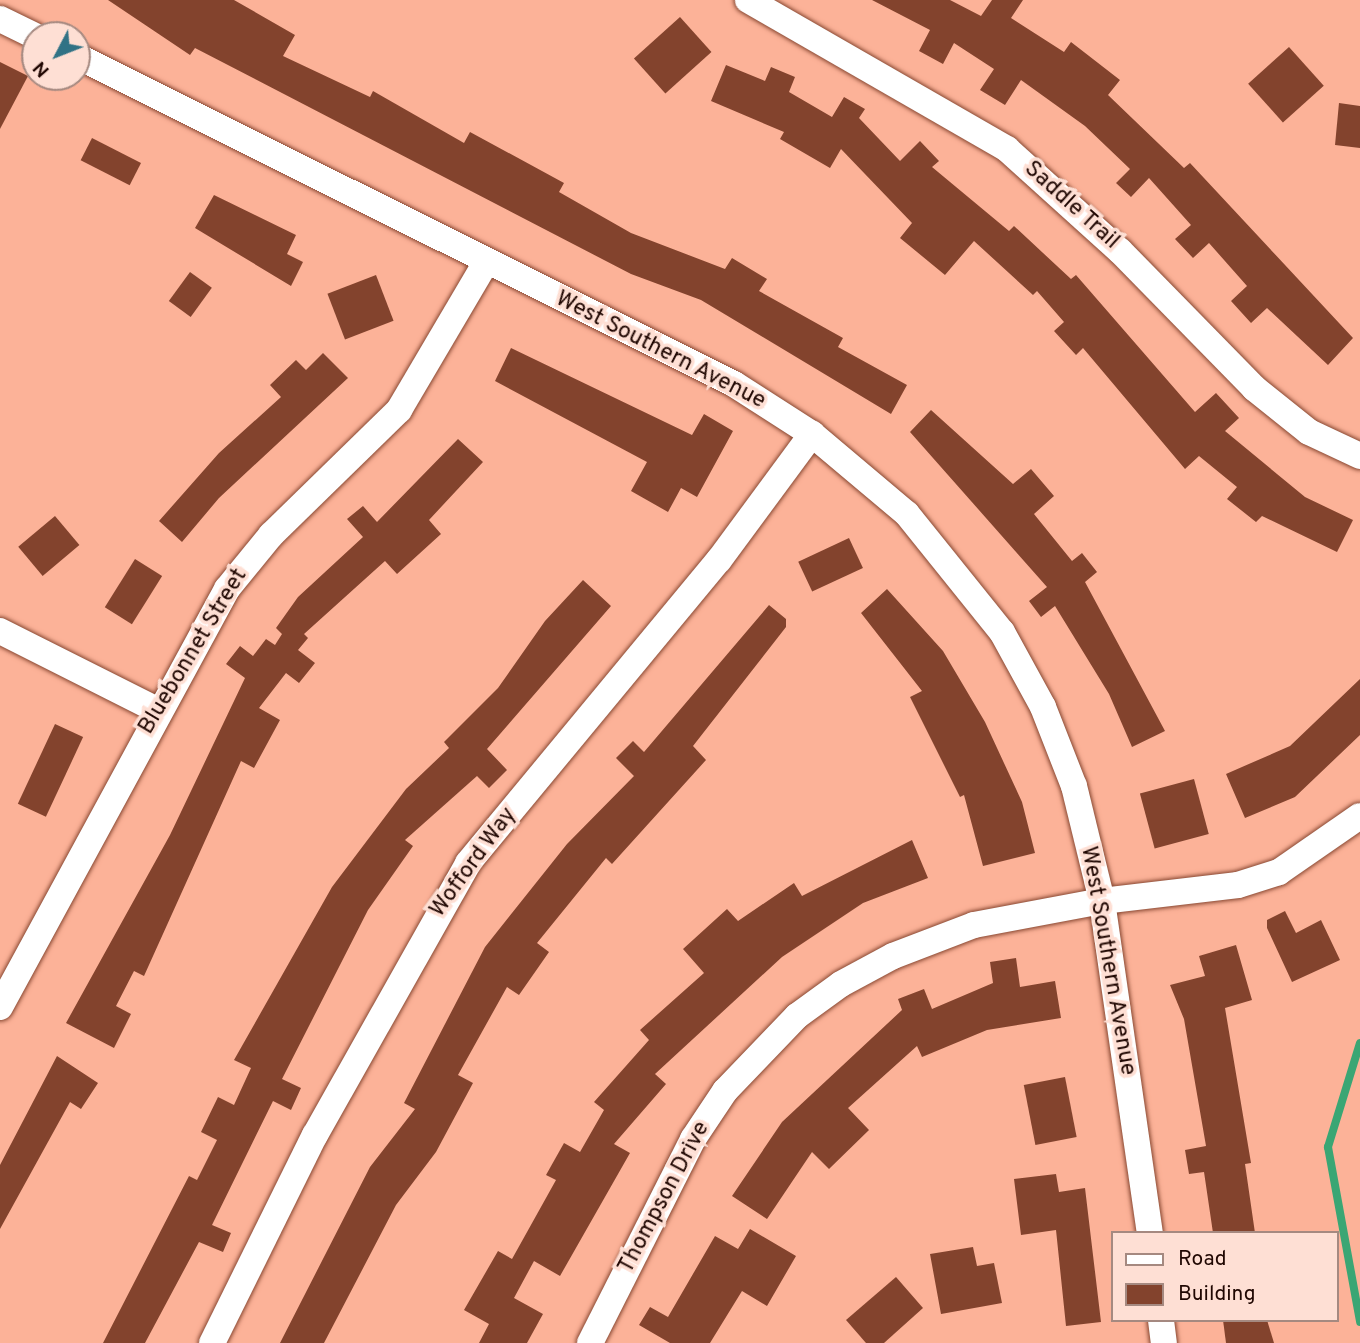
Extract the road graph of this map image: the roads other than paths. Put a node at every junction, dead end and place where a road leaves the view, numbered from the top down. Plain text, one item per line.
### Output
1 (748, 0) edge
2 (0, 19) edge
3 (21, 29) edge
4 (91, 63) edge
5 (485, 264) junction
6 (813, 434) junction
7 (1360, 456) edge
8 (0, 631) edge
9 (157, 710) junction
10 (1360, 816) edge
11 (1102, 901) junction
12 (0, 1007) edge
13 (1150, 1231) edge
14 (1161, 1322) edge
15 (212, 1343) edge
16 (590, 1343) edge
17 (1164, 1343) edge

1 - 7 street, Saddle Trail
2 - 3 street
4 - 5 street, West Southern Avenue
5 - 6 street, West Southern Avenue
5 - 9 street, Bluebonnet Street
6 - 11 street, West Southern Avenue
6 - 15 street, Wofford Way
8 - 9 street
9 - 12 street, Bluebonnet Street
10 - 11 street, Thompson Drive
11 - 13 street, West Southern Avenue
11 - 16 street, Thompson Drive
14 - 17 street

